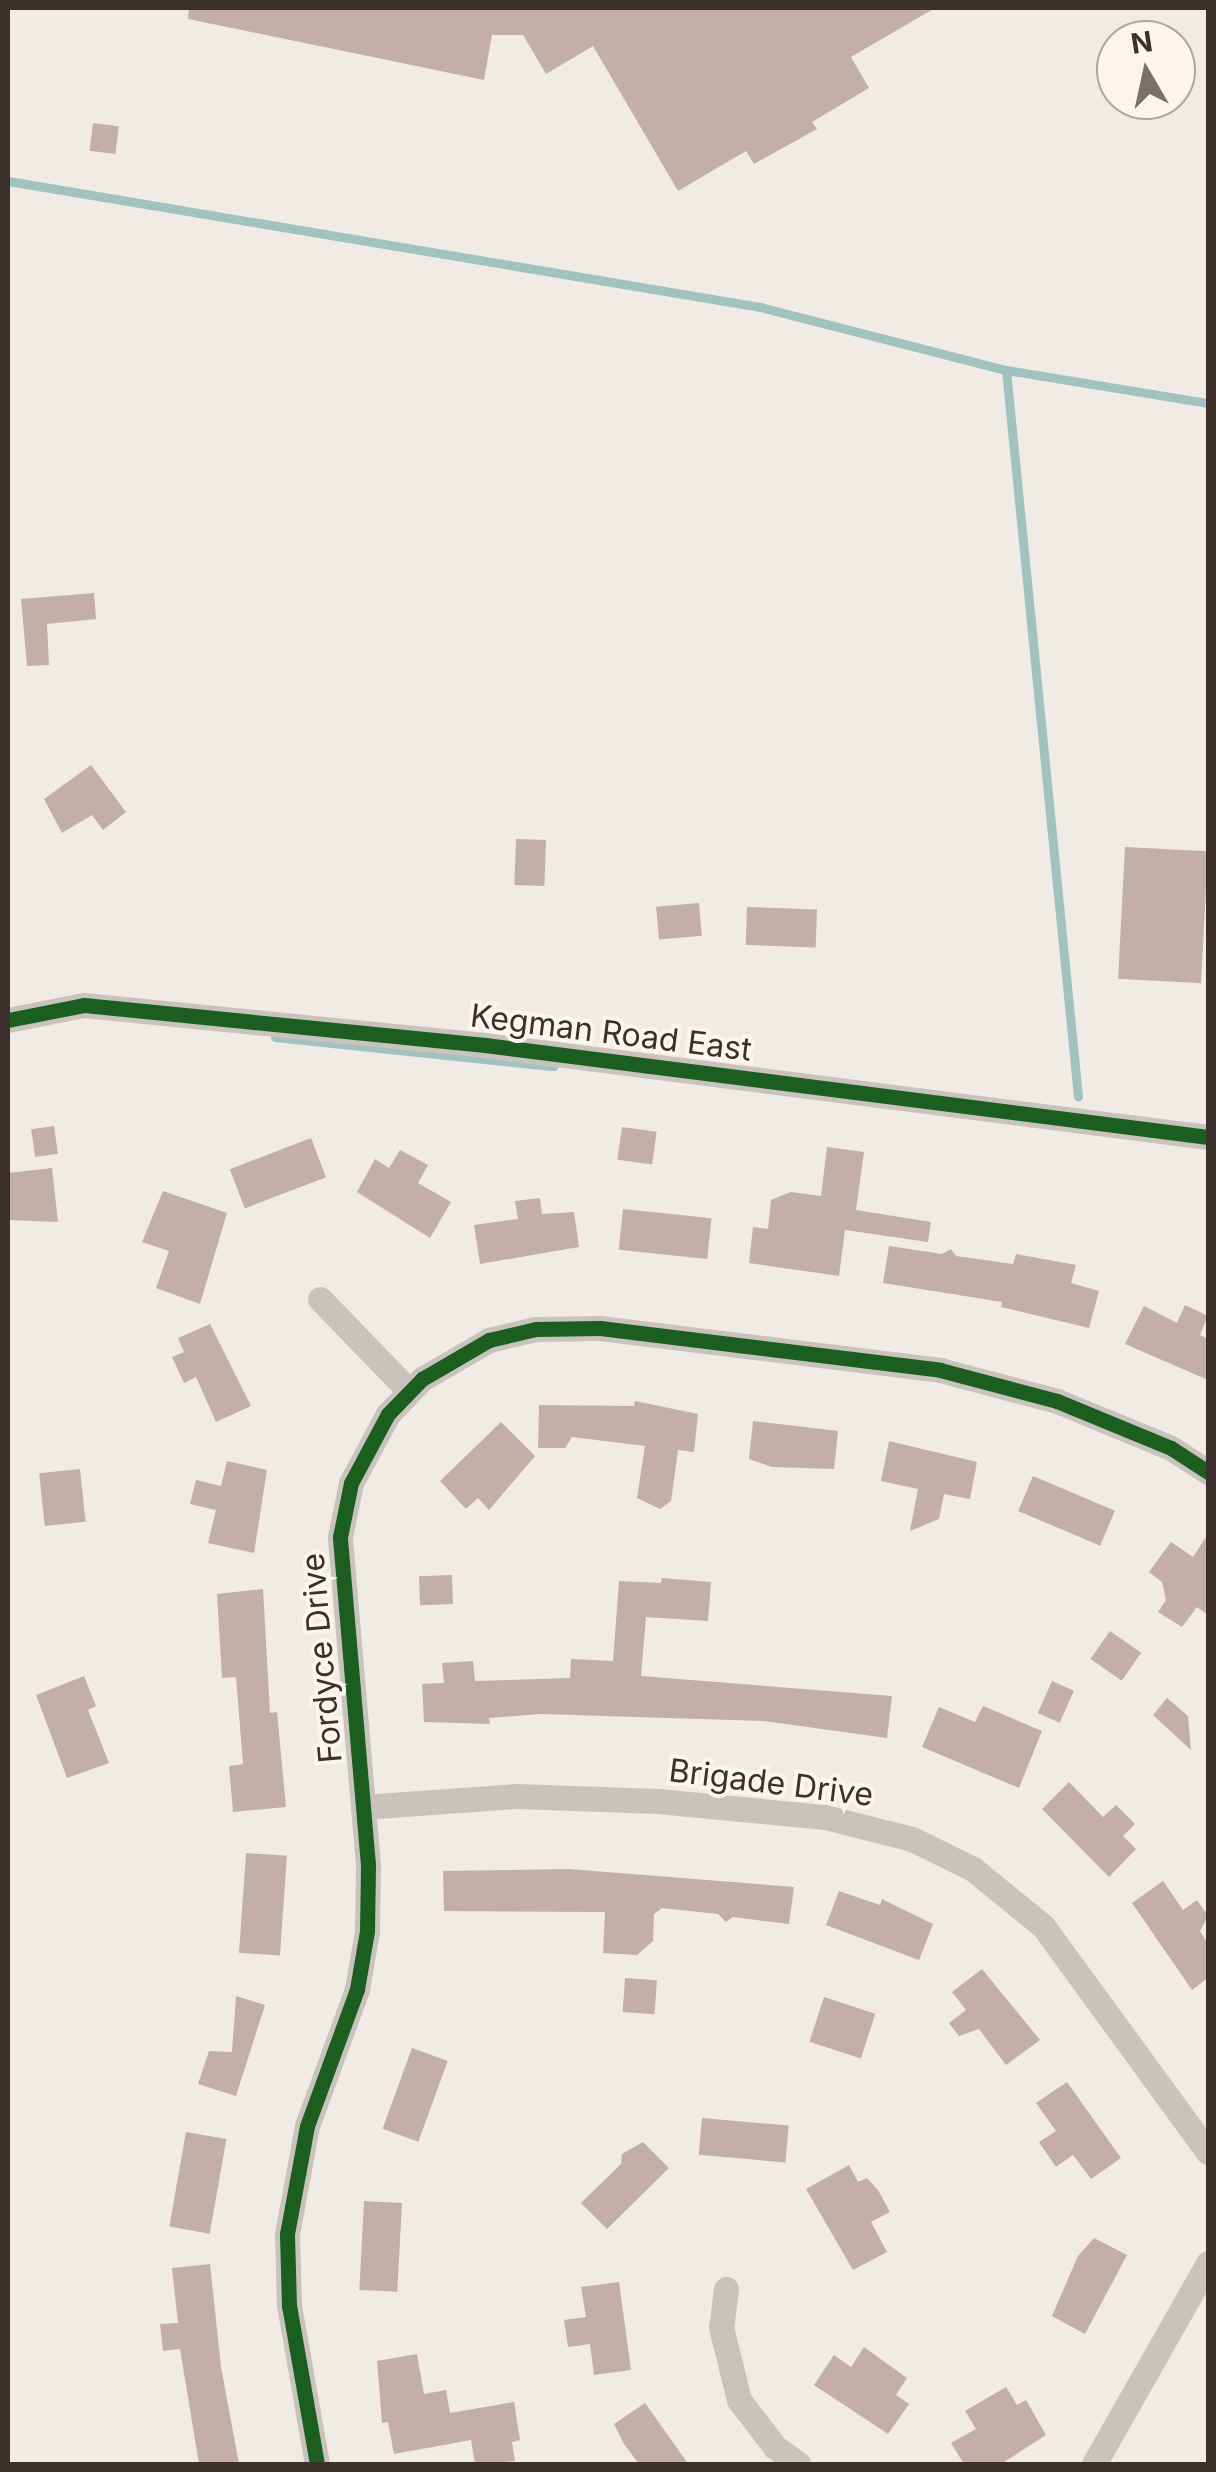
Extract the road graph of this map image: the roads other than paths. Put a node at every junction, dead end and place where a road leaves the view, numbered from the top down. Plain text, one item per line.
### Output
1 (8, 1020) edge
2 (1208, 1136) edge
3 (320, 1299) dead end
4 (409, 1391) junction
5 (1208, 1472) edge
6 (362, 1807) junction
7 (1208, 2152) edge
8 (1208, 2264) edge
9 (726, 2289) dead end
10 (317, 2464) edge
11 (798, 2464) edge
12 (1094, 2464) edge

1 - 2 street, Kegman Road East
3 - 4 street
4 - 5 street, Fordyce Drive
4 - 6 street, Fordyce Drive
6 - 7 street, Brigade Drive
6 - 10 street, Fordyce Drive
8 - 12 street
9 - 11 street

